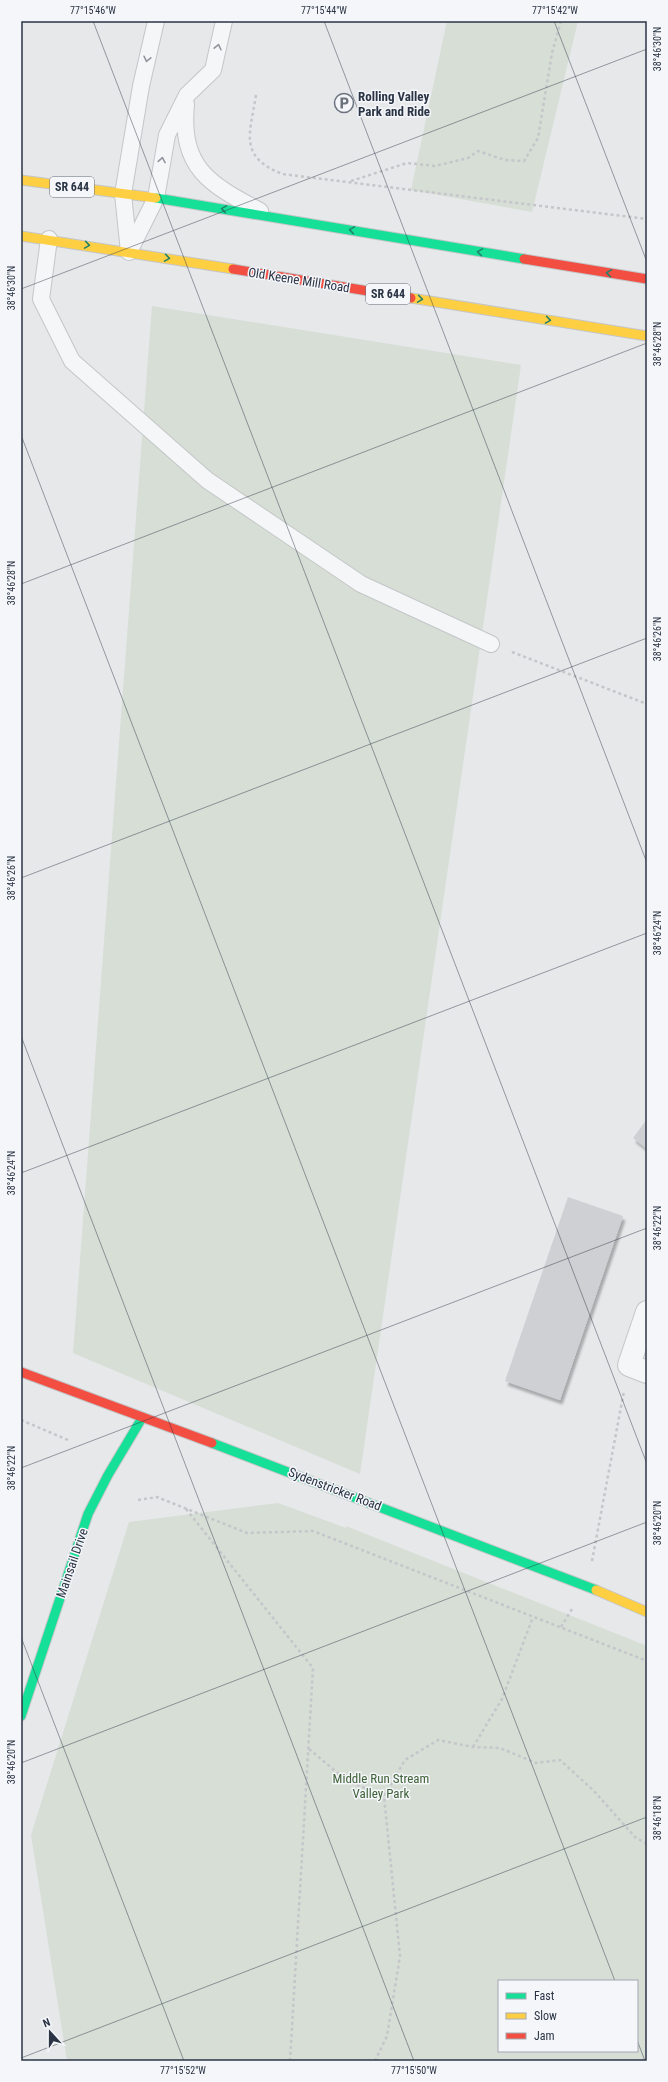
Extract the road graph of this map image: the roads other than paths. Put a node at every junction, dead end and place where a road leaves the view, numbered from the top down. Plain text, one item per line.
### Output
1 (156, 21) edge
2 (224, 21) edge
3 (187, 95) junction
4 (21, 180) edge
5 (123, 194) junction
6 (156, 198) junction
7 (272, 217) junction
8 (21, 236) edge
9 (49, 239) junction
10 (129, 252) junction
11 (647, 279) edge
12 (647, 336) edge
13 (491, 644) road end
14 (647, 1312) edge
15 (638, 1368) edge
16 (21, 1372) edge
17 (142, 1418) junction
18 (647, 1612) edge
19 (21, 1716) edge

1 -> 5 lane
3 -> 2 lane
6 -> 3 lane
3 - 7 lane
4 - 5 main road, SR 644
5 - 6 main road, SR 644
5 - 10 lane
7 -> 6 main road, SR 644
6 - 10 lane
11 -> 7 main road, SR 644
8 - 9 main road, Old Keene Mill Road / SR 644
9 -> 10 main road, Old Keene Mill Road / SR 644
9 - 13 lane
10 -> 12 main road, Old Keene Mill Road / SR 644
14 - 15 street
16 - 17 main road, Sydenstricker Road
17 - 18 main road, Sydenstricker Road
17 - 19 main road, Mainsail Drive

